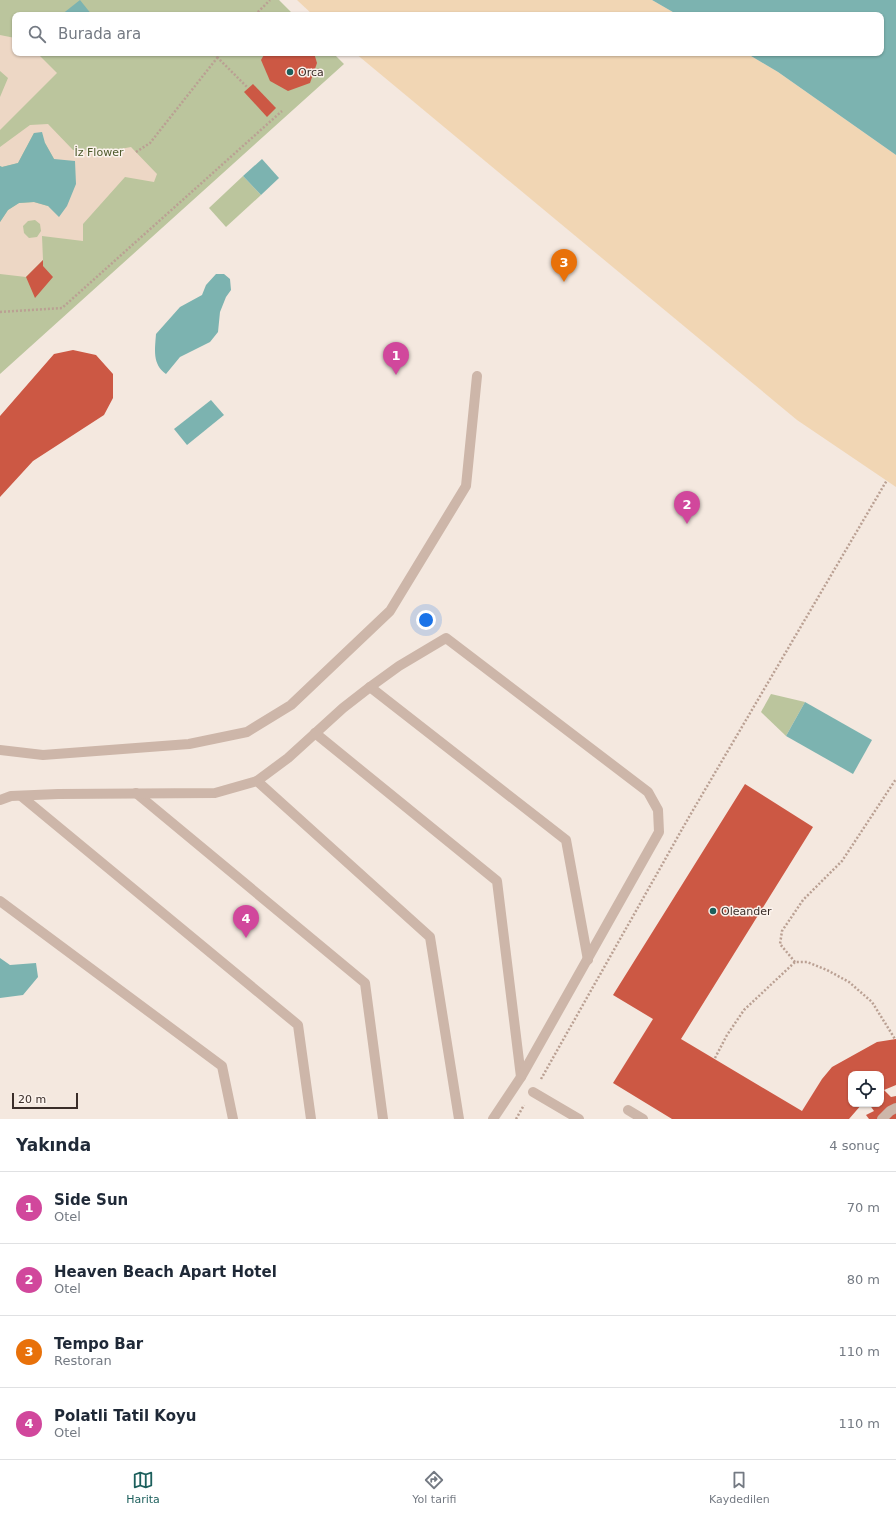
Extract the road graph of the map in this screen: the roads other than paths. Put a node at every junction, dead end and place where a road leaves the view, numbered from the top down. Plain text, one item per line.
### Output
1 (477, 376) dead end
2 (370, 687) junction
3 (315, 733) junction
4 (0, 750) edge
5 (257, 781) junction
6 (136, 793) junction
7 (21, 796) junction
8 (0, 800) edge
9 (0, 901) edge
10 (588, 960) junction
11 (521, 1077) junction
12 (533, 1092) dead end
13 (896, 1108) edge
14 (628, 1110) dead end
15 (233, 1119) edge
16 (311, 1119) edge
17 (383, 1119) edge
18 (459, 1119) edge
19 (493, 1119) edge
20 (579, 1119) edge
21 (643, 1119) edge
22 (882, 1119) edge

1 - 4 street
2 - 3 street
2 - 10 street
2 - 10 street
3 - 5 street
3 - 11 street
5 - 6 street
5 - 18 street
6 - 7 street
6 - 17 street
7 - 8 street
7 - 16 street
9 - 15 street
10 - 11 street
11 - 19 street
12 - 20 street
13 - 22 street
14 - 21 street

